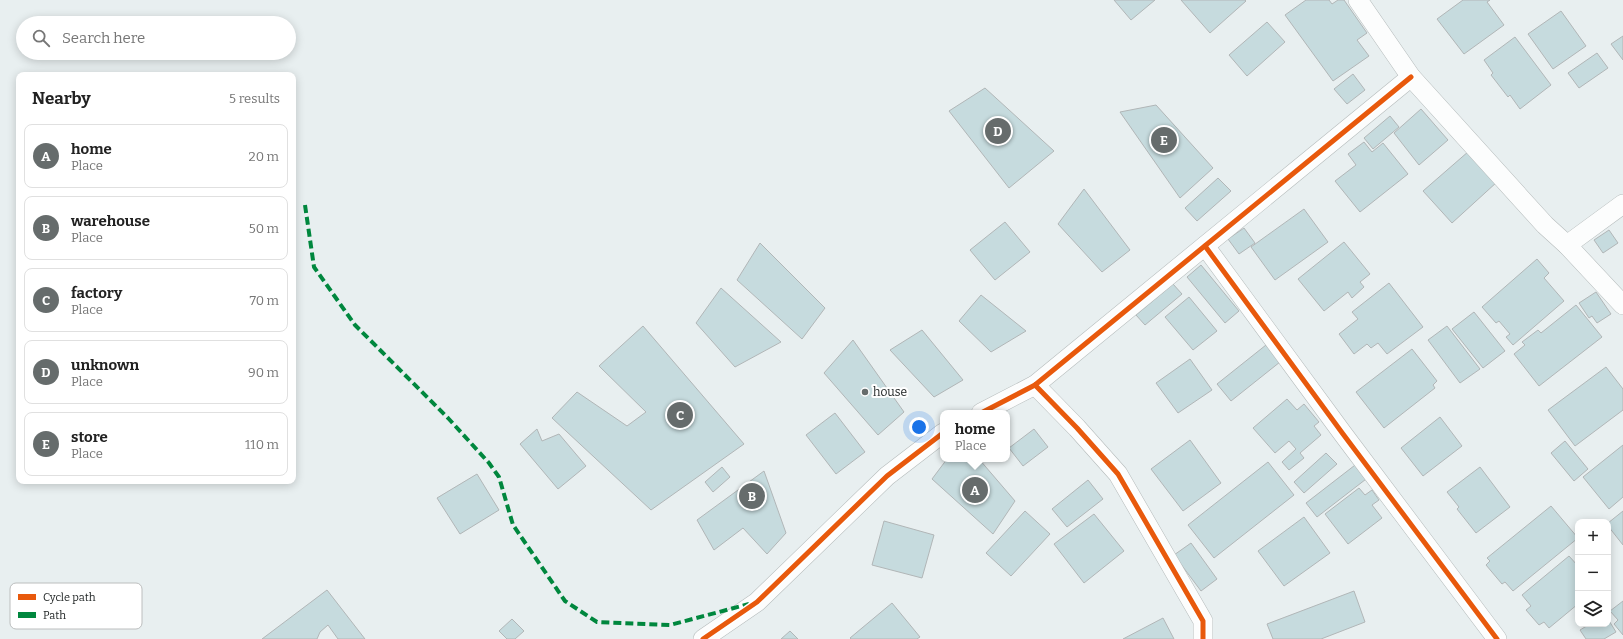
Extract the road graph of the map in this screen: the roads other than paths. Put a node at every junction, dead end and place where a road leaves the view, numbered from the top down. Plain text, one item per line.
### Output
1 (1358, 0) edge
2 (1411, 77) junction
3 (1623, 204) edge
4 (1567, 245) junction
5 (1205, 246) junction
6 (1623, 305) edge
7 (1034, 385) junction
8 (987, 410) edge
9 (940, 435) edge
10 (703, 639) edge
11 (1203, 639) edge
12 (1497, 639) edge

1 - 2 street
2 - 4 street
2 - 5 street
3 - 4 street
4 - 6 street
5 - 7 street
5 - 12 street
7 - 8 street
7 - 11 street
9 - 10 street

